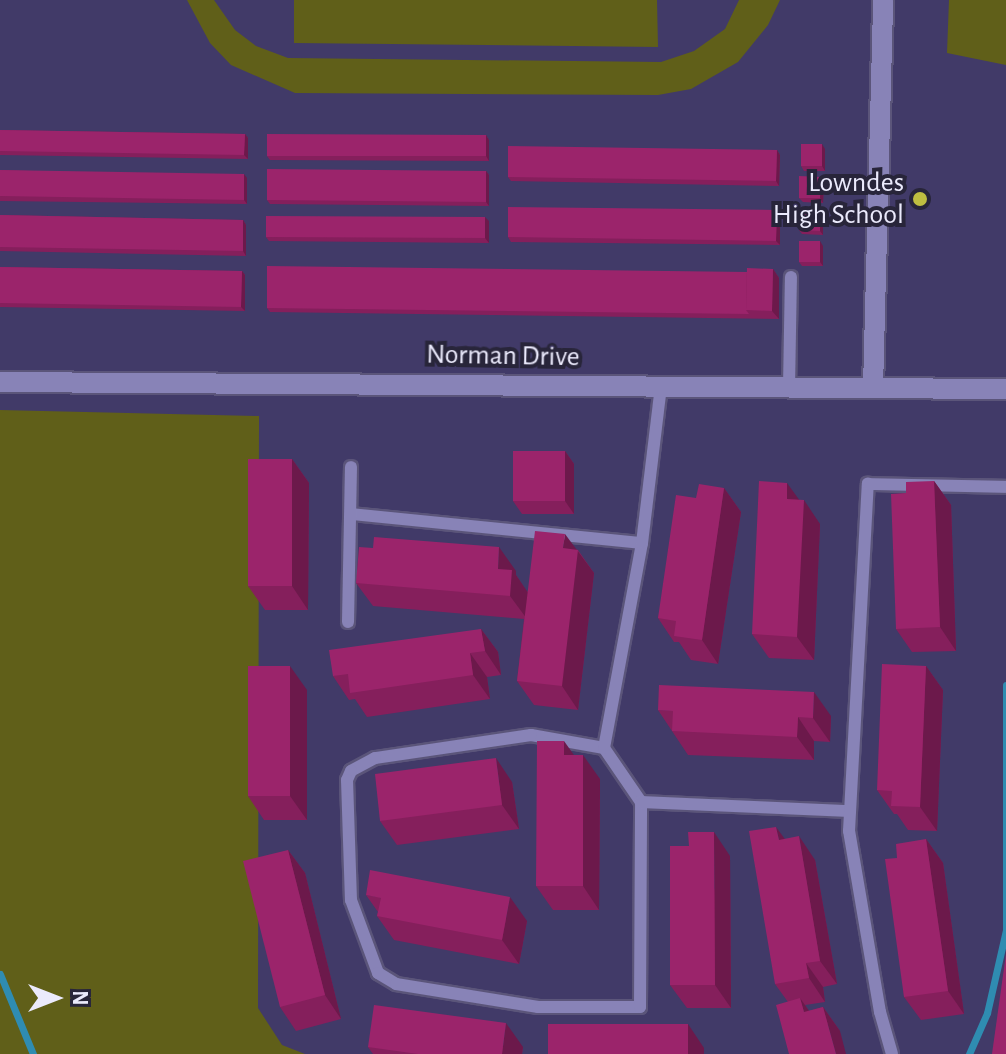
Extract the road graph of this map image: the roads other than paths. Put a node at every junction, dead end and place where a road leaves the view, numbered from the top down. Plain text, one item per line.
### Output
1 (883, 0) edge
2 (791, 277) dead end
3 (0, 382) edge
4 (661, 386) junction
5 (789, 388) junction
6 (873, 388) junction
7 (1006, 389) edge
8 (351, 467) dead end
9 (1006, 487) edge
10 (351, 514) junction
11 (642, 543) junction
12 (348, 622) dead end
13 (604, 748) junction
14 (641, 802) junction
15 (850, 811) junction
16 (892, 1054) edge

1 - 6 street
2 - 5 lane
3 - 4 street, Norman Drive
4 - 5 street, Norman Drive
4 - 11 lane
5 - 6 street, Norman Drive
6 - 7 street, Norman Drive
8 - 10 lane
9 - 15 lane
10 - 11 lane
10 - 12 lane
11 - 13 lane
13 - 14 lane
13 - 14 lane
14 - 15 lane
15 - 16 lane

